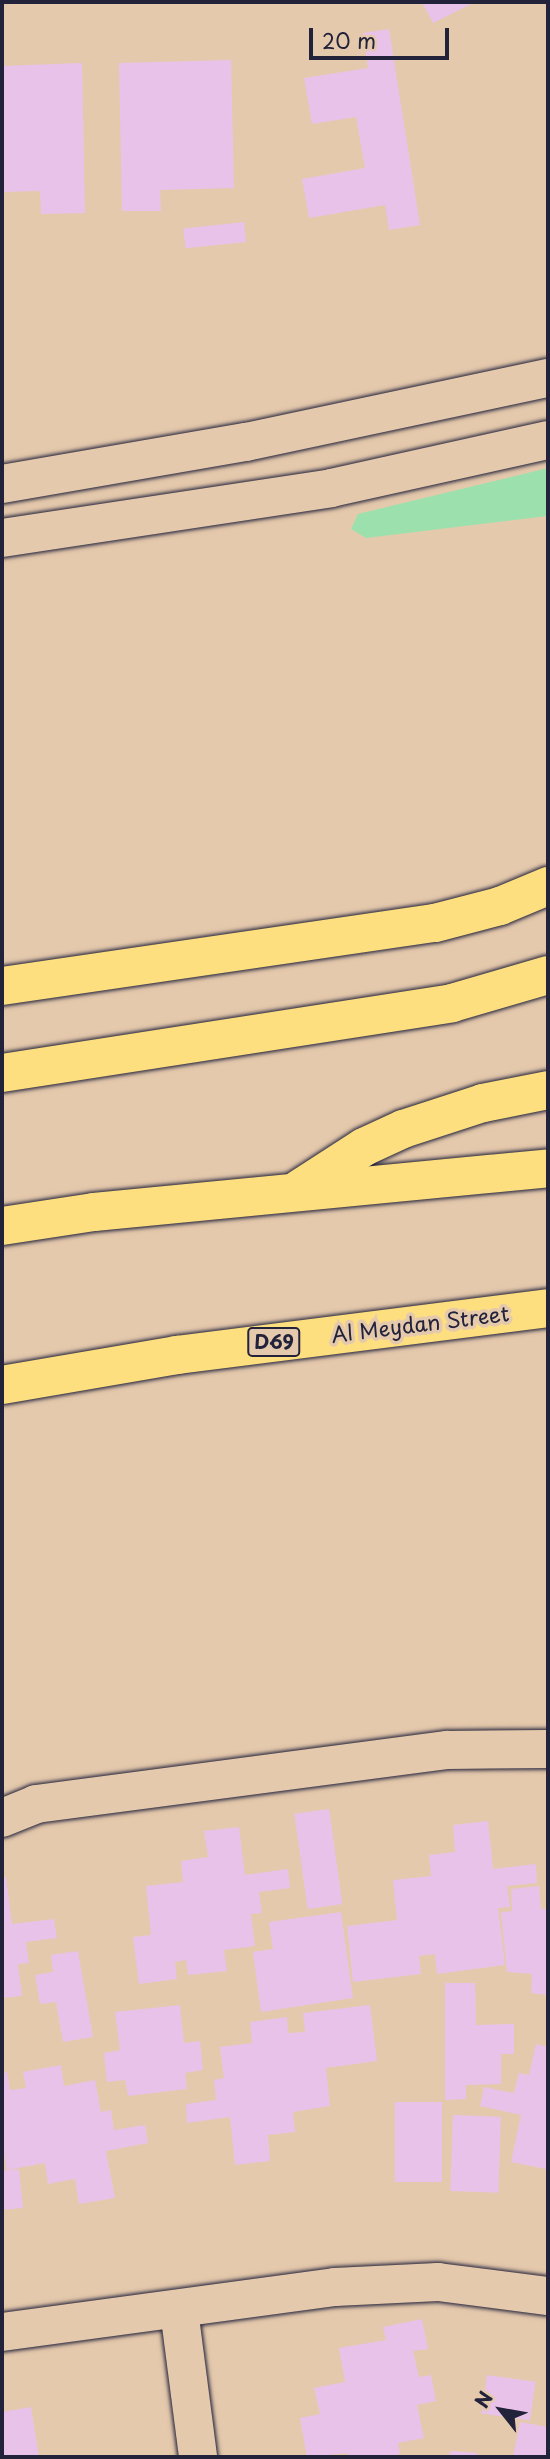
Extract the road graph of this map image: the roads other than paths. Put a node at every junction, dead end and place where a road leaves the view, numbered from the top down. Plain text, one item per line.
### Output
1 (548, 378) edge
2 (548, 440) edge
3 (2, 484) edge
4 (2, 538) edge
5 (548, 886) edge
6 (548, 975) edge
7 (2, 986) edge
8 (2, 1073) edge
9 (548, 1090) edge
10 (548, 1168) edge
11 (293, 1192) junction
12 (2, 1226) edge
13 (548, 1308) edge
14 (2, 1385) edge
15 (548, 1749) edge
16 (19, 1802) edge
17 (2, 1818) edge
18 (548, 2295) edge
19 (179, 2310) junction
20 (2, 2332) edge
21 (198, 2457) edge

1 - 3 street
2 - 4 street
5 - 7 main road
6 - 8 main road
9 - 11 main road
10 - 11 main road
11 - 12 main road
13 - 14 main road, Al Meydan Street / D69
15 - 16 street
16 - 17 street
18 - 19 street
19 - 20 street
19 - 21 street

